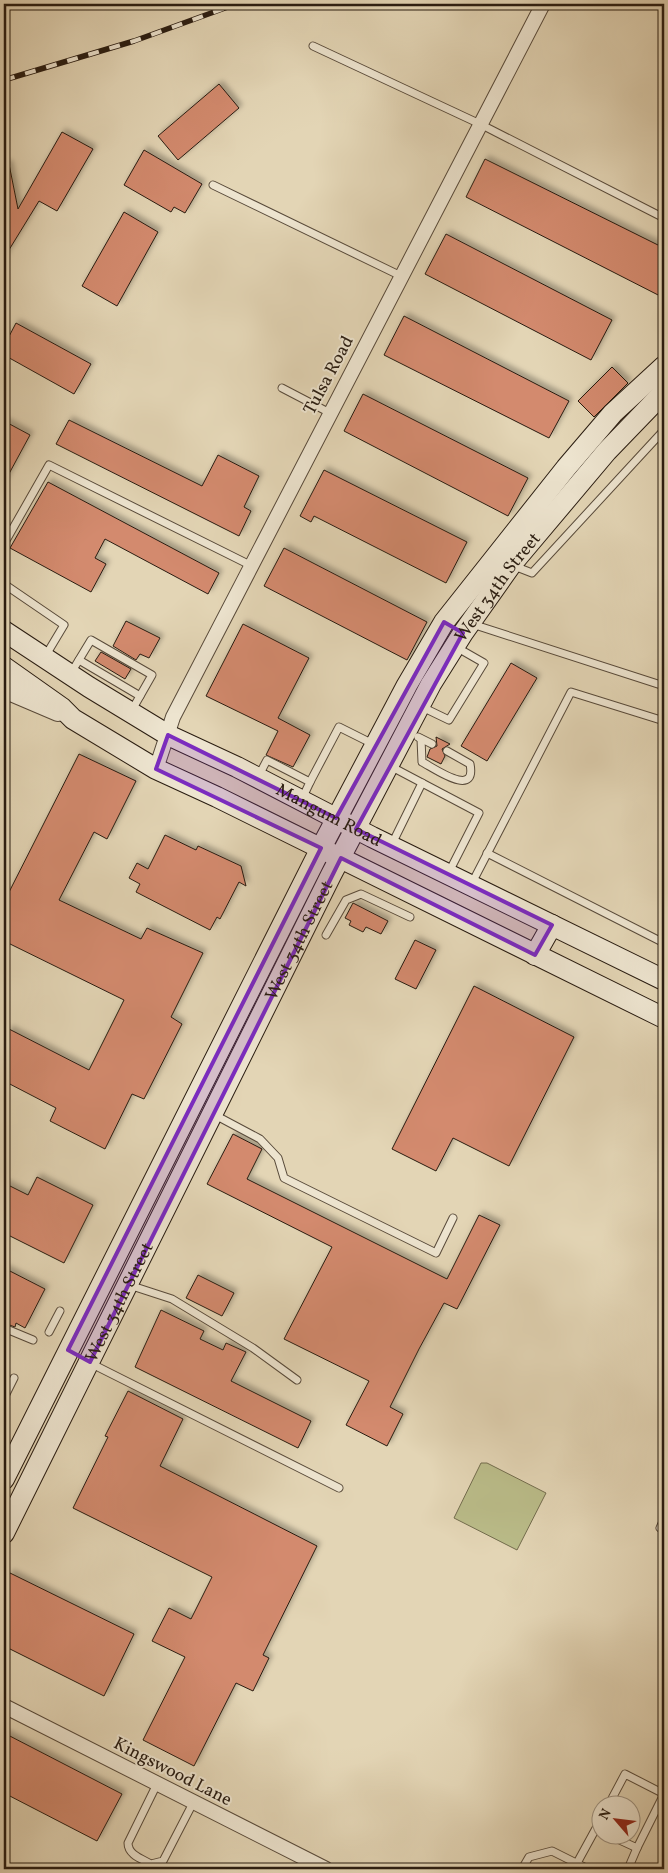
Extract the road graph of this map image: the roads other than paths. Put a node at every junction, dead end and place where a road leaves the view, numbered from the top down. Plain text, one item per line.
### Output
1 (543, 4) edge
2 (313, 46) dead end
3 (480, 124) junction
4 (213, 185) dead end
5 (664, 218) edge
6 (401, 276) junction
7 (664, 366) edge
8 (282, 388) dead end
9 (662, 398) edge
10 (330, 413) junction
11 (664, 430) edge
12 (4, 544) edge
13 (511, 565) junction
14 (252, 566) junction
15 (4, 584) edge
16 (444, 622) junction
17 (4, 631) edge
18 (462, 634) junction
19 (44, 658) junction
20 (4, 667) edge
21 (75, 668) junction
22 (664, 686) edge
23 (4, 689) edge
24 (135, 704) junction
25 (419, 706) junction
26 (73, 719) junction
27 (664, 721) edge
28 (168, 735) junction
29 (413, 735) junction
30 (432, 744) dead end
31 (375, 746) junction
32 (447, 751) dead end
33 (388, 765) junction
34 (156, 769) junction
35 (258, 778) junction
36 (310, 782) junction
37 (422, 783) junction
38 (301, 800) junction
39 (336, 818) junction
40 (356, 828) junction
41 (391, 846) junction
42 (321, 848) junction
43 (487, 853) junction
44 (340, 858) junction
45 (447, 874) junction
46 (470, 886) junction
47 (410, 917) dead end
48 (552, 925) junction
49 (326, 935) dead end
50 (664, 943) edge
51 (536, 956) junction
52 (664, 980) edge
53 (664, 1018) edge
54 (213, 1114) junction
55 (453, 1218) dead end
56 (128, 1285) junction
57 (60, 1311) dead end
58 (4, 1328) edge
59 (49, 1332) dead end
60 (33, 1340) dead end
61 (68, 1350) junction
62 (90, 1362) junction
63 (14, 1378) dead end
64 (297, 1380) dead end
65 (4, 1398) edge
66 (4, 1479) edge
67 (339, 1488) dead end
68 (664, 1519) edge
69 (664, 1531) edge
70 (4, 1533) edge
71 (4, 1706) edge
72 (157, 1784) junction
73 (613, 1796) edge
74 (193, 1803) junction
75 (640, 1842) edge
76 (590, 1843) edge
77 (633, 1846) edge
78 (637, 1848) joint
79 (577, 1863) junction
80 (326, 1869) edge
81 (522, 1869) edge
82 (588, 1869) edge
83 (628, 1869) edge

1 - 3 street, Tulsa Road
2 - 3 lane
3 - 5 lane
3 - 6 street, Tulsa Road
4 - 6 lane
6 - 10 street, Tulsa Road
7 - 16 main road, West 34th Street
8 - 10 lane
9 - 13 main road, West 34th Street
10 - 14 street, Tulsa Road
11 - 13 lane
12 - 14 lane
13 - 18 main road, West 34th Street
14 - 28 street, Tulsa Road
15 - 19 lane
16 - 18 main road
16 - 31 main road, West 34th Street
17 - 19 main road, Mangum Road
18 - 22 lane
18 - 25 main road, West 34th Street
18 - 25 lane
19 - 21 main road, Mangum Road
20 - 26 main road, Mangum Road
21 - 24 main road, Mangum Road
21 - 24 lane
21 - 24 lane
23 - 26 street, Mangum Road
24 - 28 main road, Mangum Road
25 - 29 main road, West 34th Street
26 - 34 main road, Mangum Road
27 - 43 lane
28 - 34 street, Tulsa Road
28 - 35 main road, Mangum Road
29 - 30 lane
29 - 32 lane
29 - 33 main road, West 34th Street
31 - 36 lane
31 - 39 main road, West 34th Street
33 - 37 lane
33 - 40 main road, West 34th Street
34 - 42 main road, Mangum Road
35 - 36 lane
35 - 38 main road, Mangum Road
36 - 38 lane
37 - 41 lane
37 - 45 lane
38 - 39 main road, Mangum Road
39 - 40 main road, Mangum Road
39 - 42 main road, West 34th Street
40 - 41 main road, Mangum Road
40 - 44 main road, West 34th Street
41 - 45 main road, Mangum Road
42 - 44 main road, Mangum Road
42 - 61 main road, West 34th Street
43 - 46 lane
43 - 50 lane
44 - 51 main road, Mangum Road
44 - 54 main road, West 34th Street
45 - 46 main road, Mangum Road
46 - 48 main road, Mangum Road
47 - 49 lane
48 - 51 main road
48 - 52 main road, Mangum Road
51 - 53 main road, Mangum Road
54 - 55 lane
54 - 56 main road, West 34th Street
56 - 62 main road, West 34th Street
56 - 64 lane
57 - 59 lane
58 - 60 lane
61 - 62 main road
61 - 66 main road, West 34th Street
62 - 67 lane
62 - 70 main road, West 34th Street
63 - 65 lane
68 - 69 lane
71 - 72 street, Kingswood Lane
72 - 74 street, Kingswood Lane
72 - 74 lane
73 - 75 lane
74 - 80 street, Kingswood Lane
76 - 79 lane
77 - 78 lane
78 - 83 lane
79 - 81 lane
79 - 82 lane

